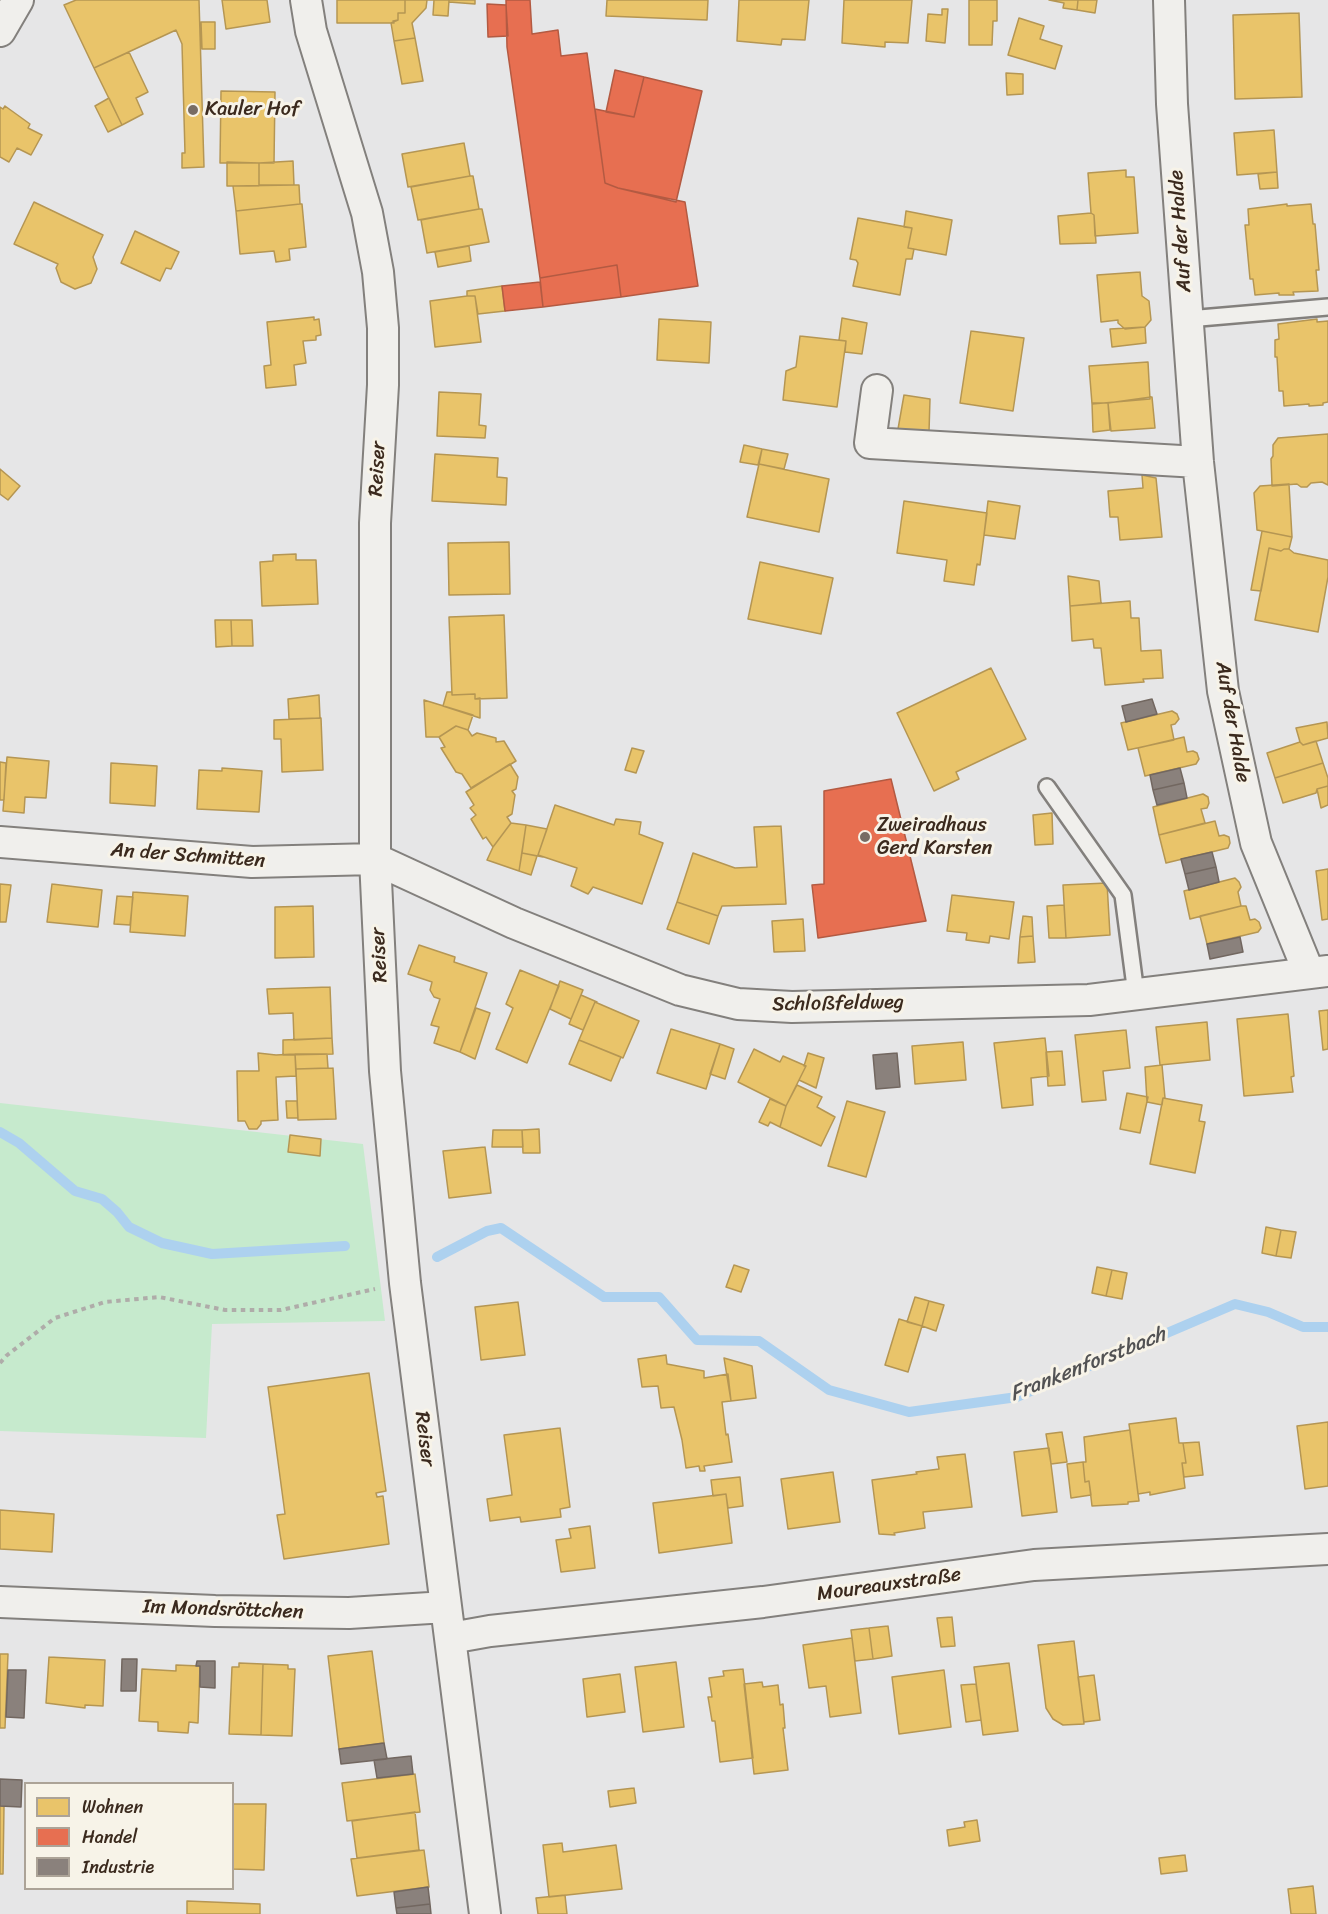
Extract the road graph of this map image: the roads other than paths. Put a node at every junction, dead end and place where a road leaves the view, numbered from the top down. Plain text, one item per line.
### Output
1 (18, 0) edge
2 (306, 0) edge
3 (1168, 0) edge
4 (0, 31) edge
5 (1328, 307) edge
6 (1188, 320) junction
7 (877, 390) dead end
8 (1198, 462) junction
9 (1047, 787) dead end
10 (0, 842) edge
11 (375, 859) junction
12 (1318, 972) edge
13 (1136, 994) junction
14 (1328, 1549) edge
15 (0, 1602) edge
16 (446, 1607) junction
17 (451, 1638) junction
18 (485, 1914) edge

1 - 4 street
2 - 11 street, Reiser
3 - 6 street, Auf der Halde
5 - 6 lane
6 - 8 street, Auf der Halde
7 - 8 street
8 - 12 street, Auf der Halde
9 - 13 lane
10 - 11 street, An der Schmitten
11 - 13 street, Schloßfeldweg
11 - 16 street, Reiser
12 - 13 street, Schloßfeldweg
14 - 17 street, Moureauxstraße
15 - 16 street, Im Mondsröttchen
16 - 17 street, Reiser
17 - 18 street, Reiser

